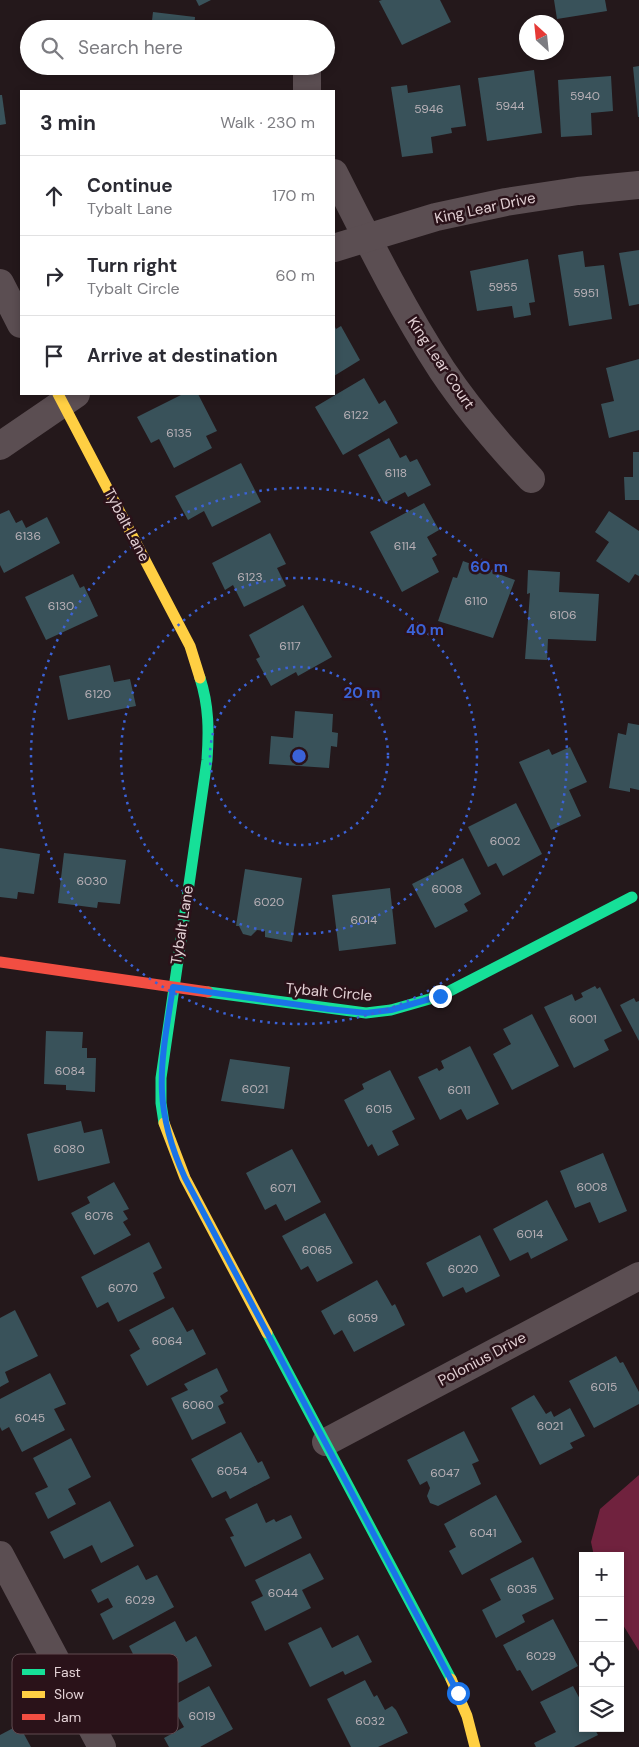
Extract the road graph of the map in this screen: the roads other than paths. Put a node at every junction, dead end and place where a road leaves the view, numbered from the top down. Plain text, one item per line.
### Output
1 (308, 75) edge
2 (307, 90) edge
3 (335, 176) edge
4 (639, 185) edge
5 (367, 237) junction
6 (335, 248) edge
7 (0, 283) edge
8 (20, 322) edge
9 (66, 397) edge
10 (0, 446) edge
11 (531, 479) dead end
12 (632, 897) dead end
13 (0, 962) edge
14 (173, 987) junction
15 (639, 1276) edge
16 (326, 1442) junction
17 (0, 1555) edge
18 (53, 1654) edge
19 (95, 1734) edge
20 (102, 1747) edge
21 (475, 1747) edge

1 - 2 street
3 - 5 street, King Lear Court
4 - 5 street, King Lear Drive
5 - 6 street, King Lear Drive
5 - 11 street, King Lear Court
7 - 8 street
9 - 10 street
9 - 14 street, Tybalt Lane
12 - 14 street, Tybalt Circle
13 - 14 street, Tybalt Circle
14 - 16 street, Tybalt Lane
15 - 16 street, Polonius Drive
16 - 21 street, Tybalt Lane
17 - 18 street
19 - 20 street

